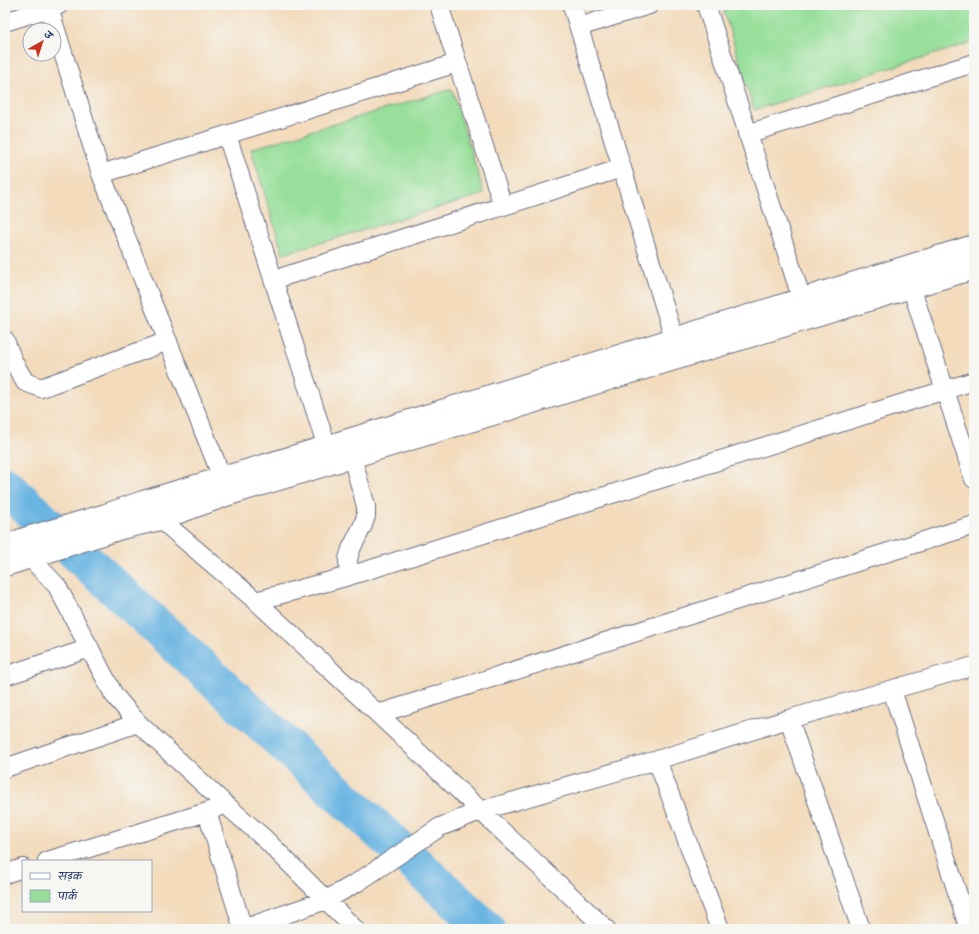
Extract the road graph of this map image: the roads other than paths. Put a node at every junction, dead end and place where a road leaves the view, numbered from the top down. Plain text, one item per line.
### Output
1 (439, 5) edge
2 (572, 5) edge
3 (650, 5) edge
4 (706, 5) edge
5 (54, 6) edge
6 (5, 22) edge
7 (579, 27) junction
8 (457, 63) junction
9 (974, 63) edge
10 (748, 134) junction
11 (227, 135) junction
12 (622, 168) junction
13 (101, 174) junction
14 (503, 206) junction
15 (974, 246) edge
16 (974, 268) edge
17 (908, 277) junction
18 (273, 280) junction
19 (805, 309) junction
20 (5, 340) edge
21 (168, 340) junction
22 (677, 348) junction
23 (974, 381) edge
24 (945, 390) junction
25 (337, 456) junction
26 (974, 479) edge
27 (225, 486) junction
28 (143, 502) junction
29 (160, 519) junction
30 (114, 522) junction
31 (974, 525) edge
32 (25, 547) edge
33 (5, 565) edge
34 (349, 576) junction
35 (256, 601) junction
36 (90, 648) junction
37 (974, 666) edge
38 (5, 676) edge
39 (892, 690) junction
40 (378, 714) junction
41 (789, 719) junction
42 (138, 723) junction
43 (657, 760) junction
44 (5, 768) edge
45 (225, 804) junction
46 (480, 811) junction
47 (207, 812) junction
48 (50, 860) edge
49 (22, 868) edge
50 (5, 874) edge
51 (326, 900) junction
52 (243, 929) edge
53 (355, 929) edge
54 (606, 929) edge
55 (720, 929) edge
56 (861, 929) edge
57 (969, 929) edge

1 - 8 street
2 - 7 street
3 - 7 street
4 - 10 street
5 - 6 street
5 - 13 street
7 - 12 street
8 - 11 street
8 - 14 street
9 - 10 street
10 - 19 street
11 - 13 street
11 - 18 street
12 - 14 street
12 - 22 street
13 - 21 street
14 - 18 street
15 - 17 street
16 - 17 street
17 - 19 street
17 - 24 street
18 - 25 street
19 - 22 street
20 - 21 street
21 - 27 street
22 - 25 street
23 - 24 street
24 - 26 street
24 - 34 street
25 - 27 street
25 - 34 street
27 - 28 street
27 - 29 street
28 - 29 street
28 - 30 street
29 - 30 street
29 - 35 street
30 - 32 street
31 - 40 street
32 - 33 street
32 - 36 street
34 - 35 street
35 - 40 street
36 - 38 street
36 - 42 street
37 - 39 street
39 - 41 street
39 - 57 street
40 - 46 street
41 - 43 street
41 - 56 street
42 - 44 street
42 - 45 street
43 - 46 street
43 - 55 street
45 - 47 street
45 - 51 street
46 - 51 street
46 - 54 street
47 - 48 street
47 - 52 street
49 - 50 street
51 - 52 street
51 - 53 street

